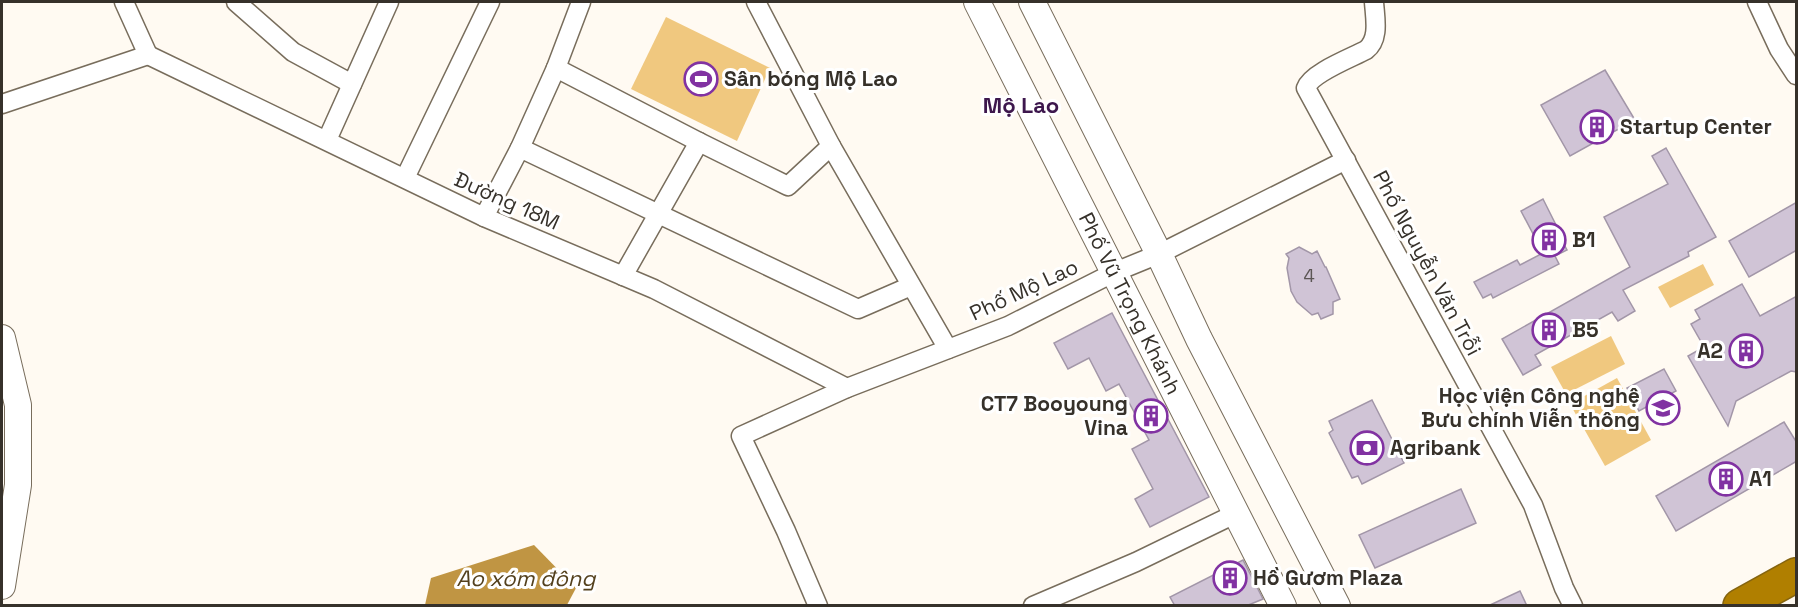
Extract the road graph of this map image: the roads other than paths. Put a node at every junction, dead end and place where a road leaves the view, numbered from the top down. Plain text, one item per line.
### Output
1 (124, 2) edge
2 (236, 2) edge
3 (389, 2) edge
4 (490, 2) edge
5 (581, 2) edge
6 (756, 2) edge
7 (977, 2) edge
8 (1032, 2) edge
9 (1374, 2) edge
10 (1757, 2) edge
11 (148, 55) junction
12 (556, 68) junction
13 (1797, 75) edge
14 (352, 84) junction
15 (2, 104) edge
16 (327, 140) junction
17 (699, 142) junction
18 (831, 146) junction
19 (519, 148) junction
20 (1346, 160) junction
21 (405, 178) junction
22 (658, 215) junction
23 (484, 217) junction
24 (1159, 254) junction
25 (1114, 272) junction
26 (623, 276) junction
27 (911, 286) junction
28 (2, 338) edge
29 (948, 349) junction
30 (847, 388) junction
31 (1237, 513) junction
32 (1797, 576) edge
33 (2, 586) edge
34 (818, 606) edge
35 (1033, 606) edge
36 (1283, 606) edge
37 (1337, 606) edge
38 (1573, 606) edge
39 (1740, 606) edge

1 - 11 street
2 - 14 street
3 - 14 street
4 - 21 street
5 - 12 street
6 - 18 street
7 - 25 main road, Phố Vũ Trọng Khánh
8 - 24 main road
9 - 20 street, Phố Nguyễn Văn Trỗi
10 - 13 street
11 - 15 street
11 - 16 street, Đường 18M
12 - 17 street
12 - 19 street
14 - 16 street
16 - 21 street, Đường 18M
17 - 18 street
17 - 22 street
18 - 27 street
19 - 22 street
19 - 23 street
20 - 24 street, Phố Mộ Lao
20 - 38 street, Phố Nguyễn Văn Trỗi
21 - 23 street, Đường 18M
22 - 26 street
22 - 27 street
23 - 26 street, Đường 18M
24 - 25 street, Phố Mộ Lao
24 - 37 main road
25 - 29 street, Phố Mộ Lao
25 - 31 main road, Phố Vũ Trọng Khánh
26 - 30 street, Đường 18M
27 - 29 street
28 - 33 main road
29 - 30 street, Phố Mộ Lao
30 - 34 street, Phố Mộ Lao
31 - 35 street
31 - 36 main road, Phố Vũ Trọng Khánh
32 - 39 highway

